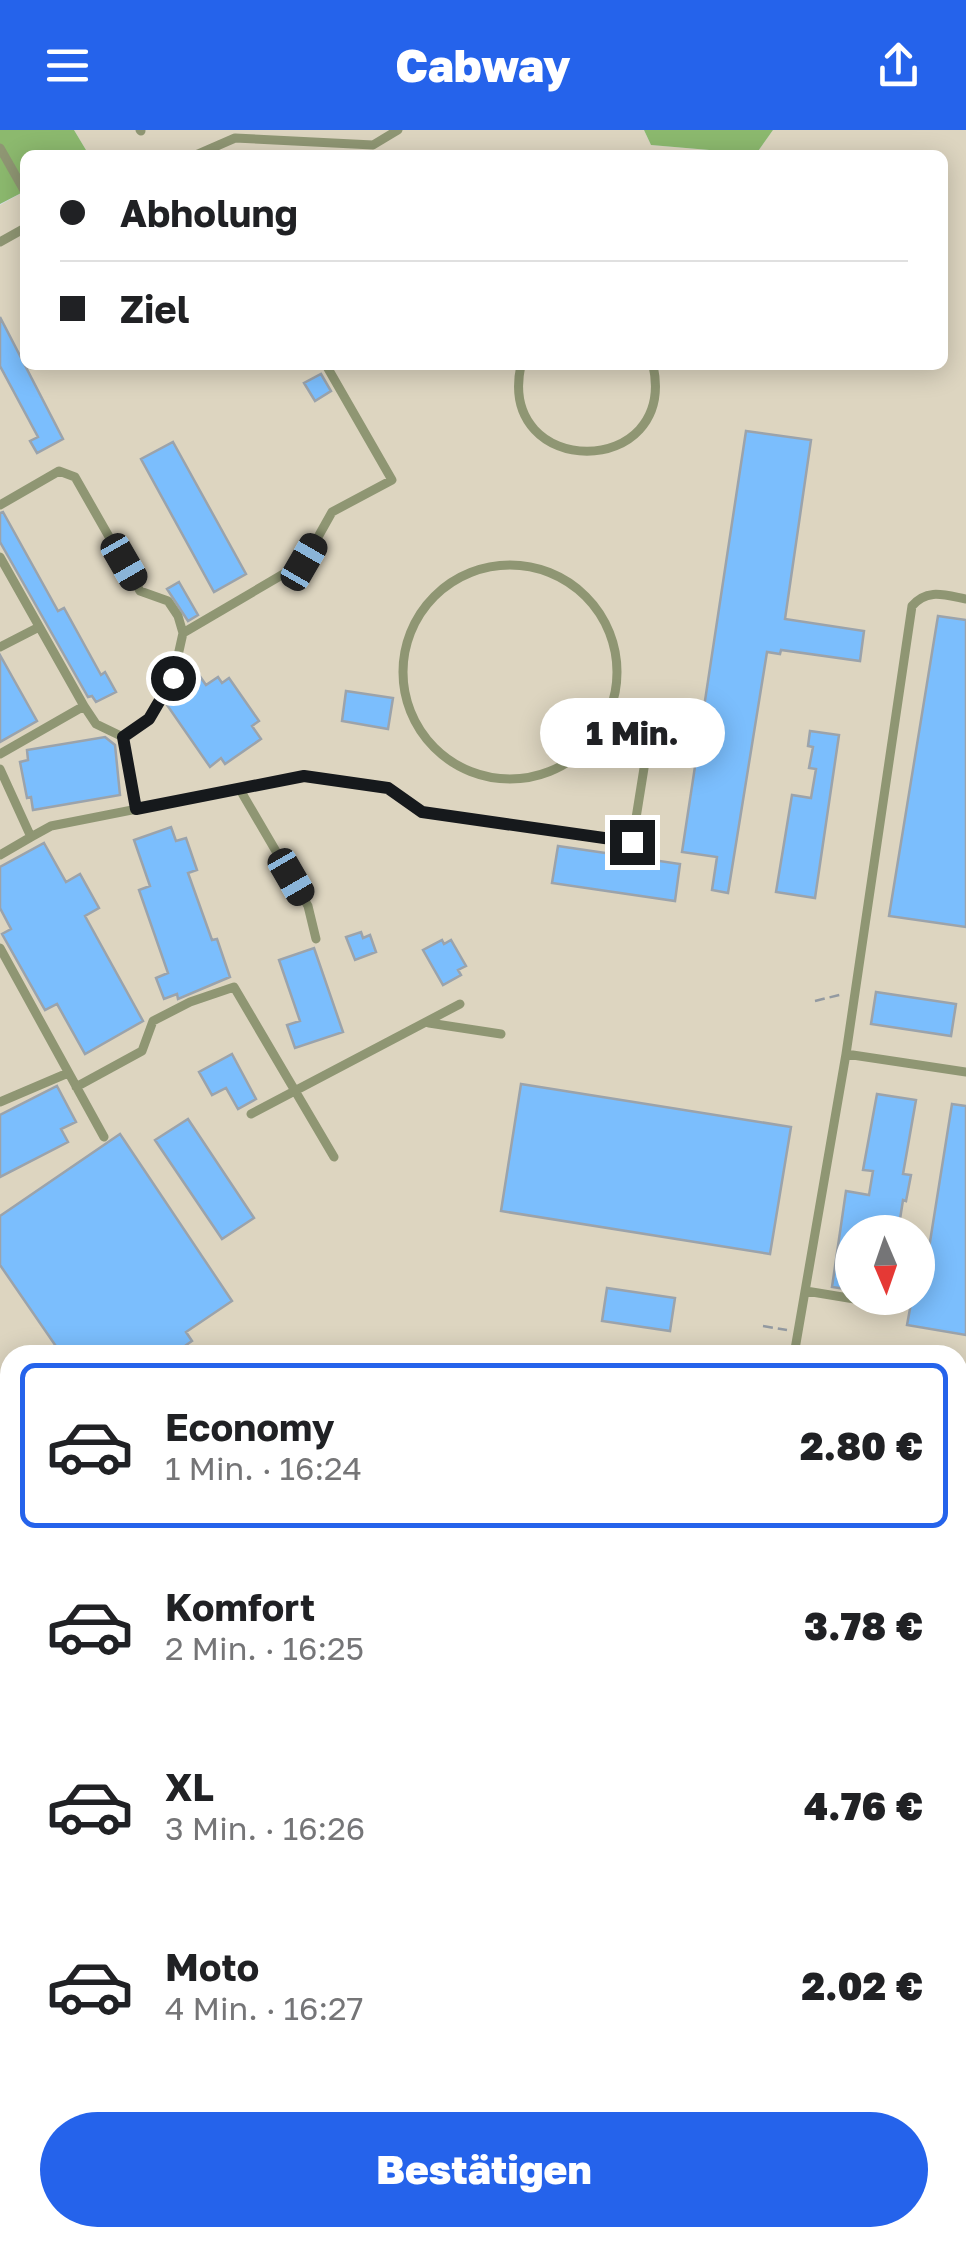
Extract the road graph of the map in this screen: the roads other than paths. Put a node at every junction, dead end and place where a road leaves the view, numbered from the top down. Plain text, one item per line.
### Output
1 (398, 130) edge
2 (0, 148) edge
3 (207, 150) edge
4 (20, 183) edge
5 (329, 370) edge
6 (520, 370) edge
7 (654, 370) edge
8 (0, 505) edge
9 (0, 557) edge
10 (966, 598) edge
11 (38, 627) junction
12 (182, 632) junction
13 (0, 647) edge
14 (612, 705) junction
15 (84, 706) junction
16 (123, 737) junction
17 (0, 754) edge
18 (0, 769) edge
19 (239, 788) junction
20 (136, 809) junction
21 (30, 837) junction
22 (0, 855) edge
23 (316, 939) dead end
24 (0, 948) edge
25 (460, 1004) dead end
26 (427, 1022) junction
27 (501, 1034) dead end
28 (846, 1054) junction
29 (966, 1072) edge
30 (68, 1073) junction
31 (76, 1088) junction
32 (295, 1091) junction
33 (0, 1102) edge
34 (251, 1114) dead end
35 (104, 1137) dead end
36 (334, 1157) dead end
37 (806, 1292) junction
38 (835, 1296) edge
39 (796, 1345) edge

1 - 3 lane
2 - 4 lane
5 - 12 lane
6 - 7 lane
8 - 12 lane
9 - 11 lane
10 - 28 lane
11 - 13 lane
11 - 15 lane
12 - 16 lane
14 - 14 lane
14 - 19 lane
15 - 16 lane
15 - 17 lane
16 - 20 lane
18 - 21 lane
19 - 20 lane
19 - 23 lane
20 - 21 lane
21 - 22 lane
24 - 30 lane
25 - 26 lane
26 - 27 lane
26 - 32 lane
28 - 29 lane
28 - 37 lane
30 - 31 lane
30 - 33 lane
31 - 32 lane
31 - 35 lane
32 - 34 lane
32 - 36 lane
37 - 38 lane
37 - 39 lane

